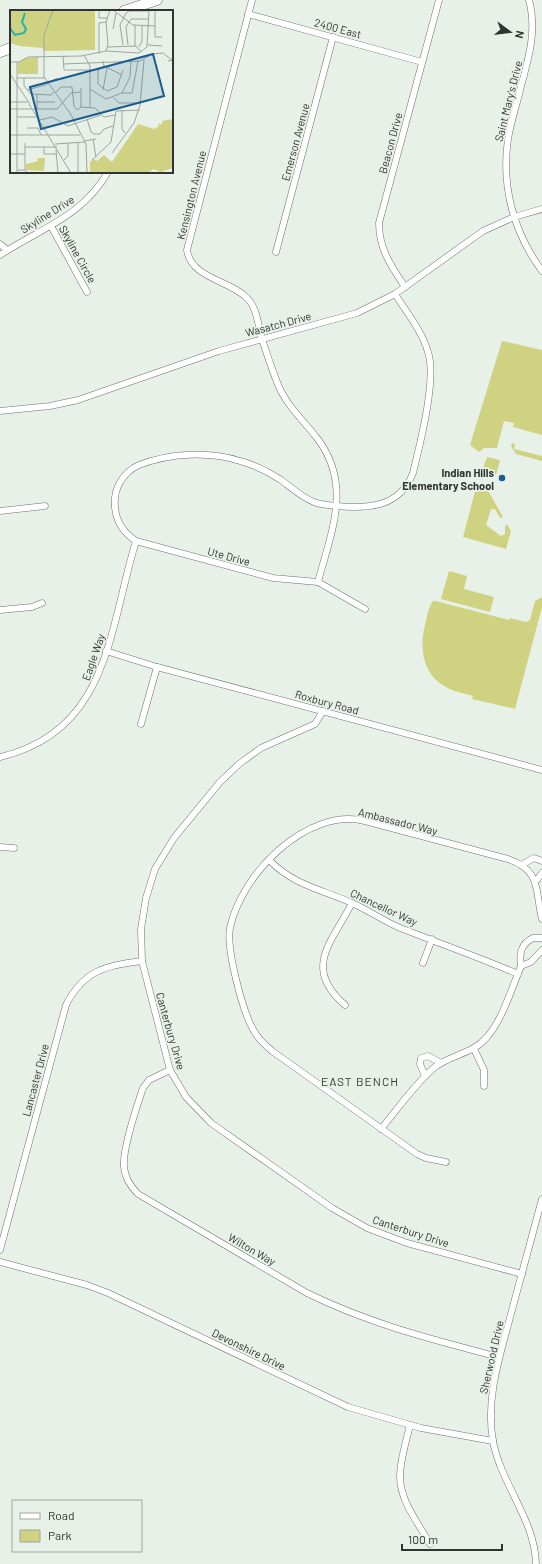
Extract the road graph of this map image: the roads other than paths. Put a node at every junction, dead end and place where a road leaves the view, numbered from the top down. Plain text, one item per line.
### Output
1 (157, 0) edge
2 (252, 0) edge
3 (440, 0) edge
4 (529, 0) edge
5 (127, 10) edge
6 (248, 14) junction
7 (333, 38) junction
8 (10, 48) edge
9 (0, 52) edge
10 (422, 62) junction
11 (107, 173) edge
12 (542, 209) edge
13 (514, 217) junction
14 (51, 226) junction
15 (0, 244) edge
16 (7, 250) junction
17 (276, 252) dead end
18 (0, 255) edge
19 (542, 271) edge
20 (405, 287) junction
21 (87, 292) dead end
22 (395, 294) junction
23 (262, 338) junction
24 (0, 411) edge
25 (45, 506) dead end
26 (337, 506) junction
27 (0, 511) edge
28 (136, 541) junction
29 (318, 582) junction
30 (42, 603) dead end
31 (365, 609) dead end
32 (0, 610) edge
33 (106, 651) junction
34 (157, 667) junction
35 (323, 711) junction
36 (141, 724) dead end
37 (0, 757) edge
38 (542, 770) edge
39 (0, 847) edge
40 (14, 848) dead end
41 (269, 860) junction
42 (542, 861) edge
43 (521, 865) junction
44 (542, 873) edge
45 (536, 881) junction
46 (352, 903) junction
47 (542, 919) edge
48 (542, 938) edge
49 (432, 939) junction
50 (542, 950) edge
51 (142, 961) junction
52 (423, 963) dead end
53 (521, 966) junction
54 (518, 974) junction
55 (345, 1005) dead end
56 (474, 1049) junction
57 (441, 1063) junction
58 (170, 1070) junction
59 (425, 1076) junction
60 (484, 1086) dead end
61 (381, 1129) junction
62 (446, 1162) dead end
63 (542, 1199) edge
64 (0, 1250) edge
65 (0, 1262) edge
66 (522, 1274) junction
67 (499, 1357) junction
68 (410, 1425) junction
69 (493, 1441) junction
70 (430, 1544) dead end
71 (534, 1547) junction
72 (542, 1547) edge
73 (536, 1564) edge

1 - 5 main road
2 - 6 street, Kensington Avenue
3 - 10 street, Beacon Drive
4 - 13 street, Saint Mary's Drive
6 - 7 street, 2400 East
6 - 23 street, Kensington Avenue
7 - 10 street, 2400 East
7 - 17 street, Emerson Avenue
8 - 9 main road
10 - 20 street, Beacon Drive
11 - 14 street, Skyline Drive
12 - 13 street, Wasatch Drive
13 - 19 street, Saint Mary's Drive
13 - 20 street, Wasatch Drive
14 - 16 street, Skyline Drive
14 - 21 street, Skyline Circle
15 - 16 street
16 - 18 street, Skyline Drive
20 - 22 street, Wasatch Drive
22 - 23 street, Wasatch Drive
22 - 26 street
23 - 24 street, Wasatch Drive
23 - 26 street, Kensington Avenue
25 - 27 street
26 - 28 street
26 - 29 street, Kensington Avenue
28 - 29 street, Ute Drive
28 - 33 street, Eagle Way
29 - 31 street
30 - 32 street
33 - 34 street, Roxbury Road
33 - 37 street, Eagle Way
34 - 35 street, Roxbury Road
34 - 36 street
35 - 38 street, Roxbury Road
35 - 51 street, Canterbury Drive
39 - 40 street
41 - 43 street, Ambassador Way
41 - 46 street, Chancellor Way
41 - 61 street, Ambassador Way
42 - 43 street
43 - 45 street, Ambassador Way
44 - 45 street
45 - 47 street
46 - 49 street, Chancellor Way
46 - 55 street
48 - 53 street
49 - 52 street
49 - 54 street, Chancellor Way
50 - 53 street
51 - 58 street, Canterbury Drive
51 - 64 street, Lancaster Drive
53 - 54 street
54 - 56 street
56 - 57 street
56 - 60 street
57 - 59 street
57 - 59 street
58 - 66 street, Canterbury Drive
58 - 67 street, Wilton Way
59 - 61 street
61 - 62 street, Ambassador Way
63 - 66 street, Sherwood Drive
65 - 68 street, Devonshire Drive
66 - 67 street, Sherwood Drive
67 - 69 street, Sherwood Drive
68 - 69 street, Devonshire Drive
68 - 70 street
69 - 71 street, Sherwood Drive
71 - 72 street
71 - 73 street, Sherwood Drive

